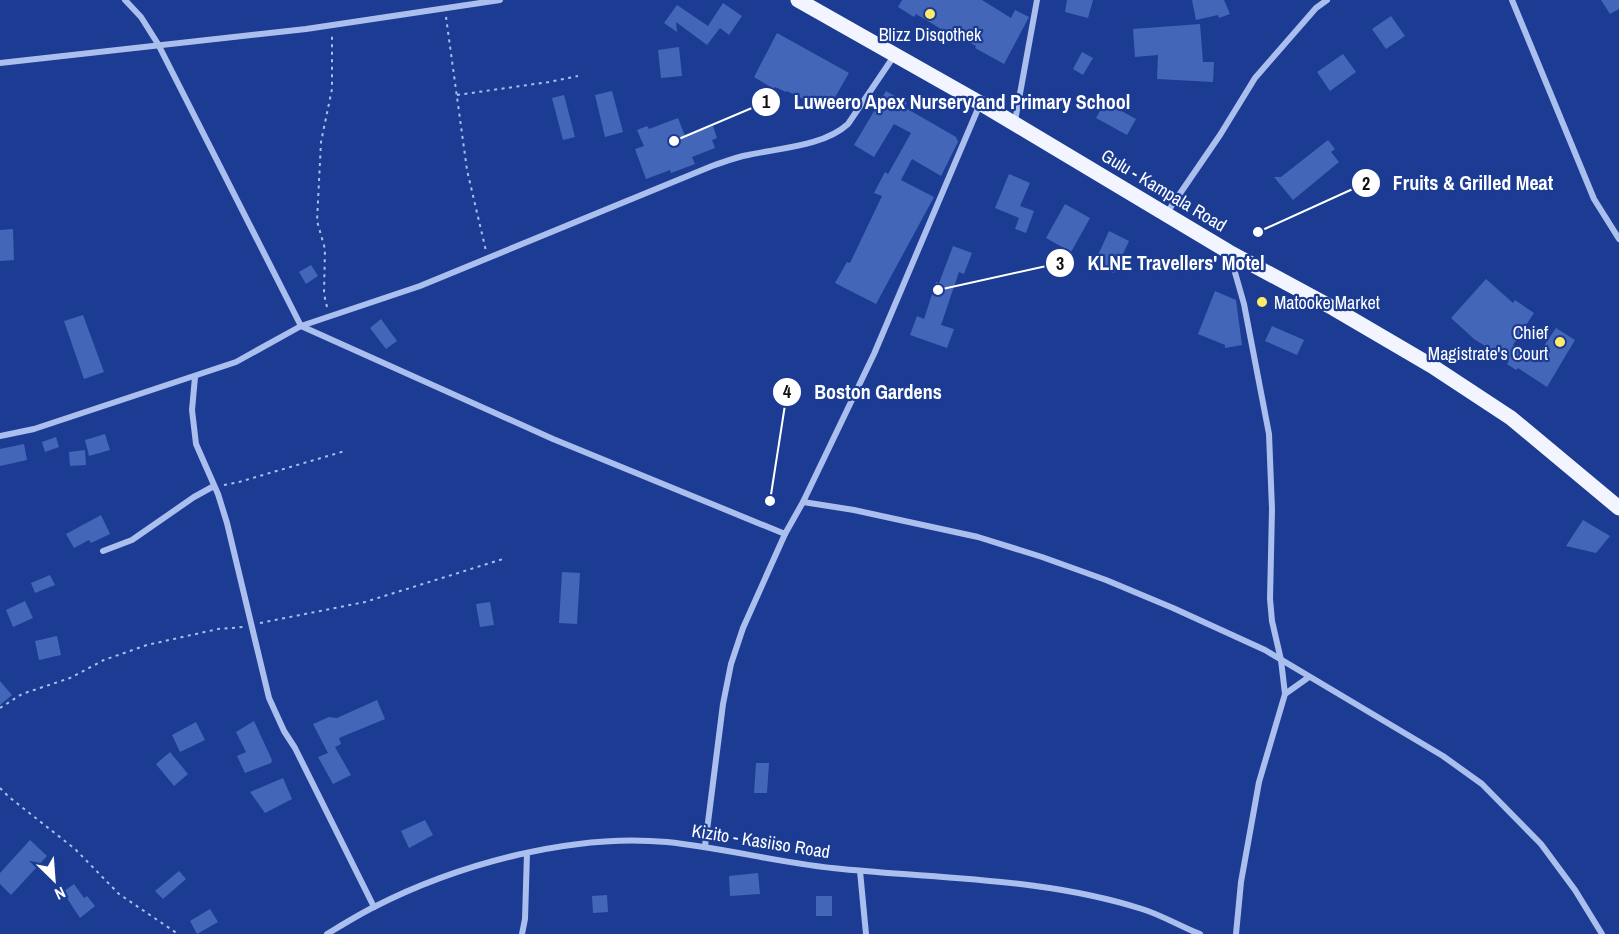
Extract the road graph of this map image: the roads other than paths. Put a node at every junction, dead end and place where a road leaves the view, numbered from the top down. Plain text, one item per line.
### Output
1 (125, 0) edge
2 (500, 0) edge
3 (798, 0) edge
4 (1037, 0) edge
5 (1327, 0) edge
6 (1512, 0) edge
7 (159, 44) junction
8 (895, 56) junction
9 (0, 63) edge
10 (980, 103) junction
11 (1014, 125) junction
12 (1166, 214) junction
13 (1619, 239) edge
14 (1229, 252) junction
15 (301, 326) junction
16 (195, 377) junction
17 (0, 436) edge
18 (214, 486) junction
19 (803, 502) junction
20 (1619, 508) edge
21 (785, 534) junction
22 (103, 551) dead end
23 (1281, 660) junction
24 (1309, 677) junction
25 (1285, 694) junction
26 (705, 846) junction
27 (527, 853) junction
28 (860, 871) junction
29 (374, 907) junction
30 (327, 934) edge
31 (522, 934) edge
32 (866, 934) edge
33 (1200, 934) edge
34 (1236, 934) edge
35 (1602, 934) edge

1 - 7 street
2 - 7 street
3 - 8 main road, Gulu - Kampala Road
4 - 11 street
5 - 12 street
6 - 13 street
7 - 9 street
7 - 15 street
8 - 10 main road, Gulu - Kampala Road
8 - 15 street
10 - 11 main road, Gulu - Kampala Road
10 - 19 street
11 - 12 main road, Gulu - Kampala Road
12 - 14 main road, Gulu - Kampala Road
14 - 20 main road, Gulu - Kampala Road
14 - 23 street
15 - 16 street
15 - 21 street
16 - 17 street
16 - 18 street
18 - 22 street
18 - 29 street
19 - 21 street
19 - 23 street
21 - 26 street
23 - 24 street
23 - 25 street
24 - 25 street
24 - 35 street
25 - 34 street
26 - 27 street, Kizito - Kasiiso Road
26 - 28 street, Kizito - Kasiiso Road
27 - 29 street, Kizito - Kasiiso Road
27 - 31 street
28 - 32 street
28 - 33 street, Kizito - Kasiiso Road
29 - 30 street, Kizito - Kasiiso Road

